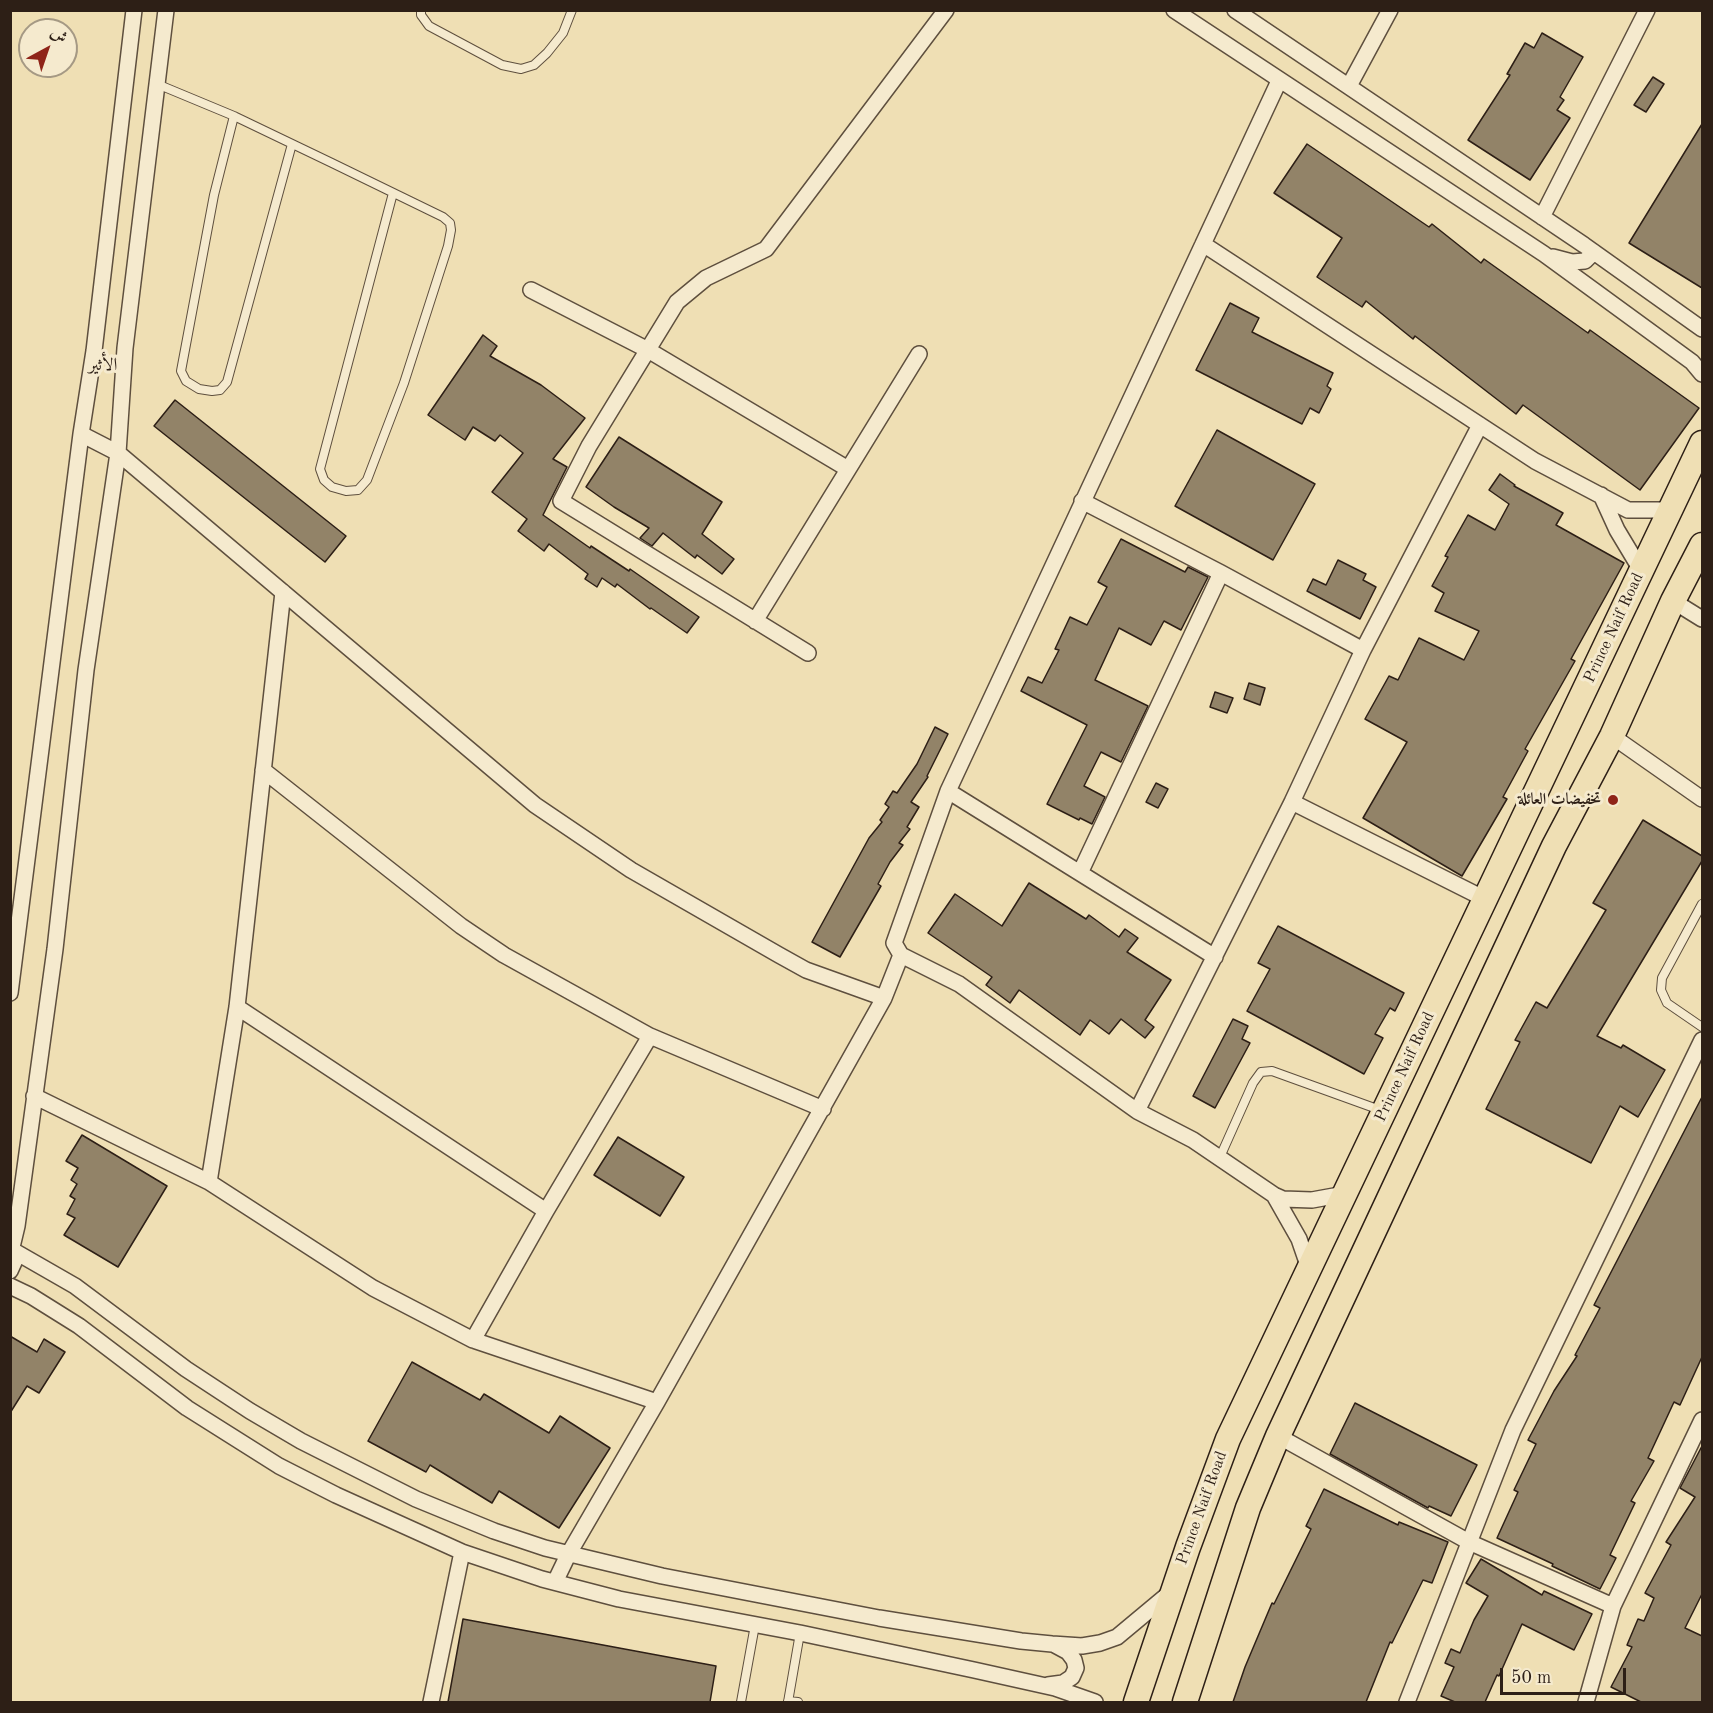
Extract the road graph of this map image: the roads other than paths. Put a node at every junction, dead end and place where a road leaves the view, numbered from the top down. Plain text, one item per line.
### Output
1 (134, 10) edge
2 (166, 10) edge
3 (421, 10) edge
4 (572, 10) edge
5 (946, 10) edge
6 (1174, 10) edge
7 (1234, 10) edge
8 (1647, 10) edge
9 (1388, 12) edge
10 (1279, 81) junction
11 (157, 84) junction
12 (1349, 86) junction
13 (234, 116) junction
14 (292, 144) junction
15 (393, 193) junction
16 (1542, 217) junction
17 (1203, 244) junction
18 (1588, 253) junction
19 (1544, 254) junction
20 (531, 290) dead end
21 (1702, 329) edge
22 (648, 350) junction
23 (919, 354) dead end
24 (1702, 374) edge
25 (1480, 425) junction
26 (81, 434) junction
27 (1702, 443) edge
28 (118, 453) junction
29 (848, 469) junction
30 (1601, 495) junction
31 (1083, 501) junction
32 (1672, 510) junction
33 (1702, 544) edge
34 (1641, 570) junction
35 (1221, 573) junction
36 (283, 592) junction
37 (1673, 601) junction
38 (1702, 619) edge
39 (755, 621) junction
40 (1363, 650) junction
41 (807, 653) dead end
42 (1612, 736) junction
43 (263, 770) junction
44 (948, 791) junction
45 (1702, 799) edge
46 (1292, 802) junction
47 (1080, 873) junction
48 (1485, 899) junction
49 (1702, 904) edge
50 (901, 955) junction
51 (1215, 957) junction
52 (10, 993) edge
53 (884, 998) junction
54 (237, 1007) junction
55 (1702, 1027) edge
56 (650, 1036) junction
57 (1702, 1040) edge
58 (34, 1096) junction
59 (823, 1109) junction
60 (1137, 1112) junction
61 (1384, 1112) junction
62 (1220, 1157) junction
63 (209, 1182) junction
64 (1345, 1194) junction
65 (1274, 1195) junction
66 (546, 1211) junction
67 (12, 1247) edge
68 (1309, 1268) junction
69 (10, 1271) edge
70 (10, 1286) edge
71 (473, 1340) junction
72 (657, 1402) junction
73 (1701, 1429) edge
74 (1278, 1436) junction
75 (1470, 1542) junction
76 (462, 1552) junction
77 (568, 1555) junction
78 (555, 1582) junction
79 (1173, 1590) junction
80 (1613, 1606) junction
81 (755, 1625) junction
82 (800, 1633) junction
83 (1052, 1644) junction
84 (1045, 1686) junction
85 (431, 1702) edge
86 (741, 1702) edge
87 (788, 1702) edge
88 (798, 1702) edge
89 (1095, 1702) edge
90 (1136, 1702) edge
91 (1185, 1702) edge
92 (1407, 1702) edge
93 (1586, 1702) edge

1 - 26 street
2 - 11 street
3 - 4 lane
5 - 22 street
6 - 10 street
7 - 12 street
8 - 16 street
9 - 12 street
10 - 17 street
10 - 19 street
11 - 13 lane
11 - 28 street
12 - 16 street
13 - 14 lane
13 - 14 lane
14 - 15 lane
15 - 15 lane
16 - 18 street
17 - 25 street
17 - 31 street
18 - 19 street
18 - 21 street
19 - 24 street
20 - 22 street
22 - 29 street
22 - 39 street
23 - 29 street
25 - 30 street
25 - 40 street
26 - 28 street
26 - 52 street
27 - 32 main road, Prince Naif Road
28 - 36 street
28 - 58 street
29 - 39 street
30 - 32 street
30 - 34 street
31 - 35 street
31 - 44 street
32 - 34 main road, Prince Naif Road
33 - 37 main road
34 - 48 main road, Prince Naif Road
35 - 40 street
35 - 47 street
36 - 43 street
36 - 53 street
37 - 38 street
37 - 42 main road
39 - 41 street
40 - 46 street
42 - 45 street
42 - 74 main road
43 - 54 street
43 - 56 street
44 - 47 street
44 - 50 street
46 - 48 street
46 - 51 street
47 - 51 street
48 - 61 main road, Prince Naif Road
49 - 55 lane
50 - 53 street
50 - 60 street
51 - 60 street
53 - 59 street
54 - 63 street
54 - 66 street
56 - 59 street
56 - 66 street
57 - 75 street
58 - 63 street
58 - 67 street
59 - 72 street
60 - 62 street
61 - 62 lane
61 - 64 main road, Prince Naif Road
62 - 65 street
63 - 71 street
64 - 65 street
64 - 68 main road, Prince Naif Road
65 - 68 street
66 - 71 street
67 - 69 street
67 - 77 street
68 - 79 main road, Prince Naif Road
70 - 76 street
71 - 72 street
72 - 77 street
73 - 80 street
74 - 75 street
74 - 91 main road
75 - 80 street
75 - 92 street
76 - 78 street
76 - 85 street
77 - 78 street
77 - 83 street
78 - 81 street
79 - 83 street
79 - 90 main road, Prince Naif Road
80 - 93 street
81 - 82 street
81 - 86 lane
82 - 84 street
82 - 87 lane
83 - 84 street
84 - 89 street
87 - 88 lane

